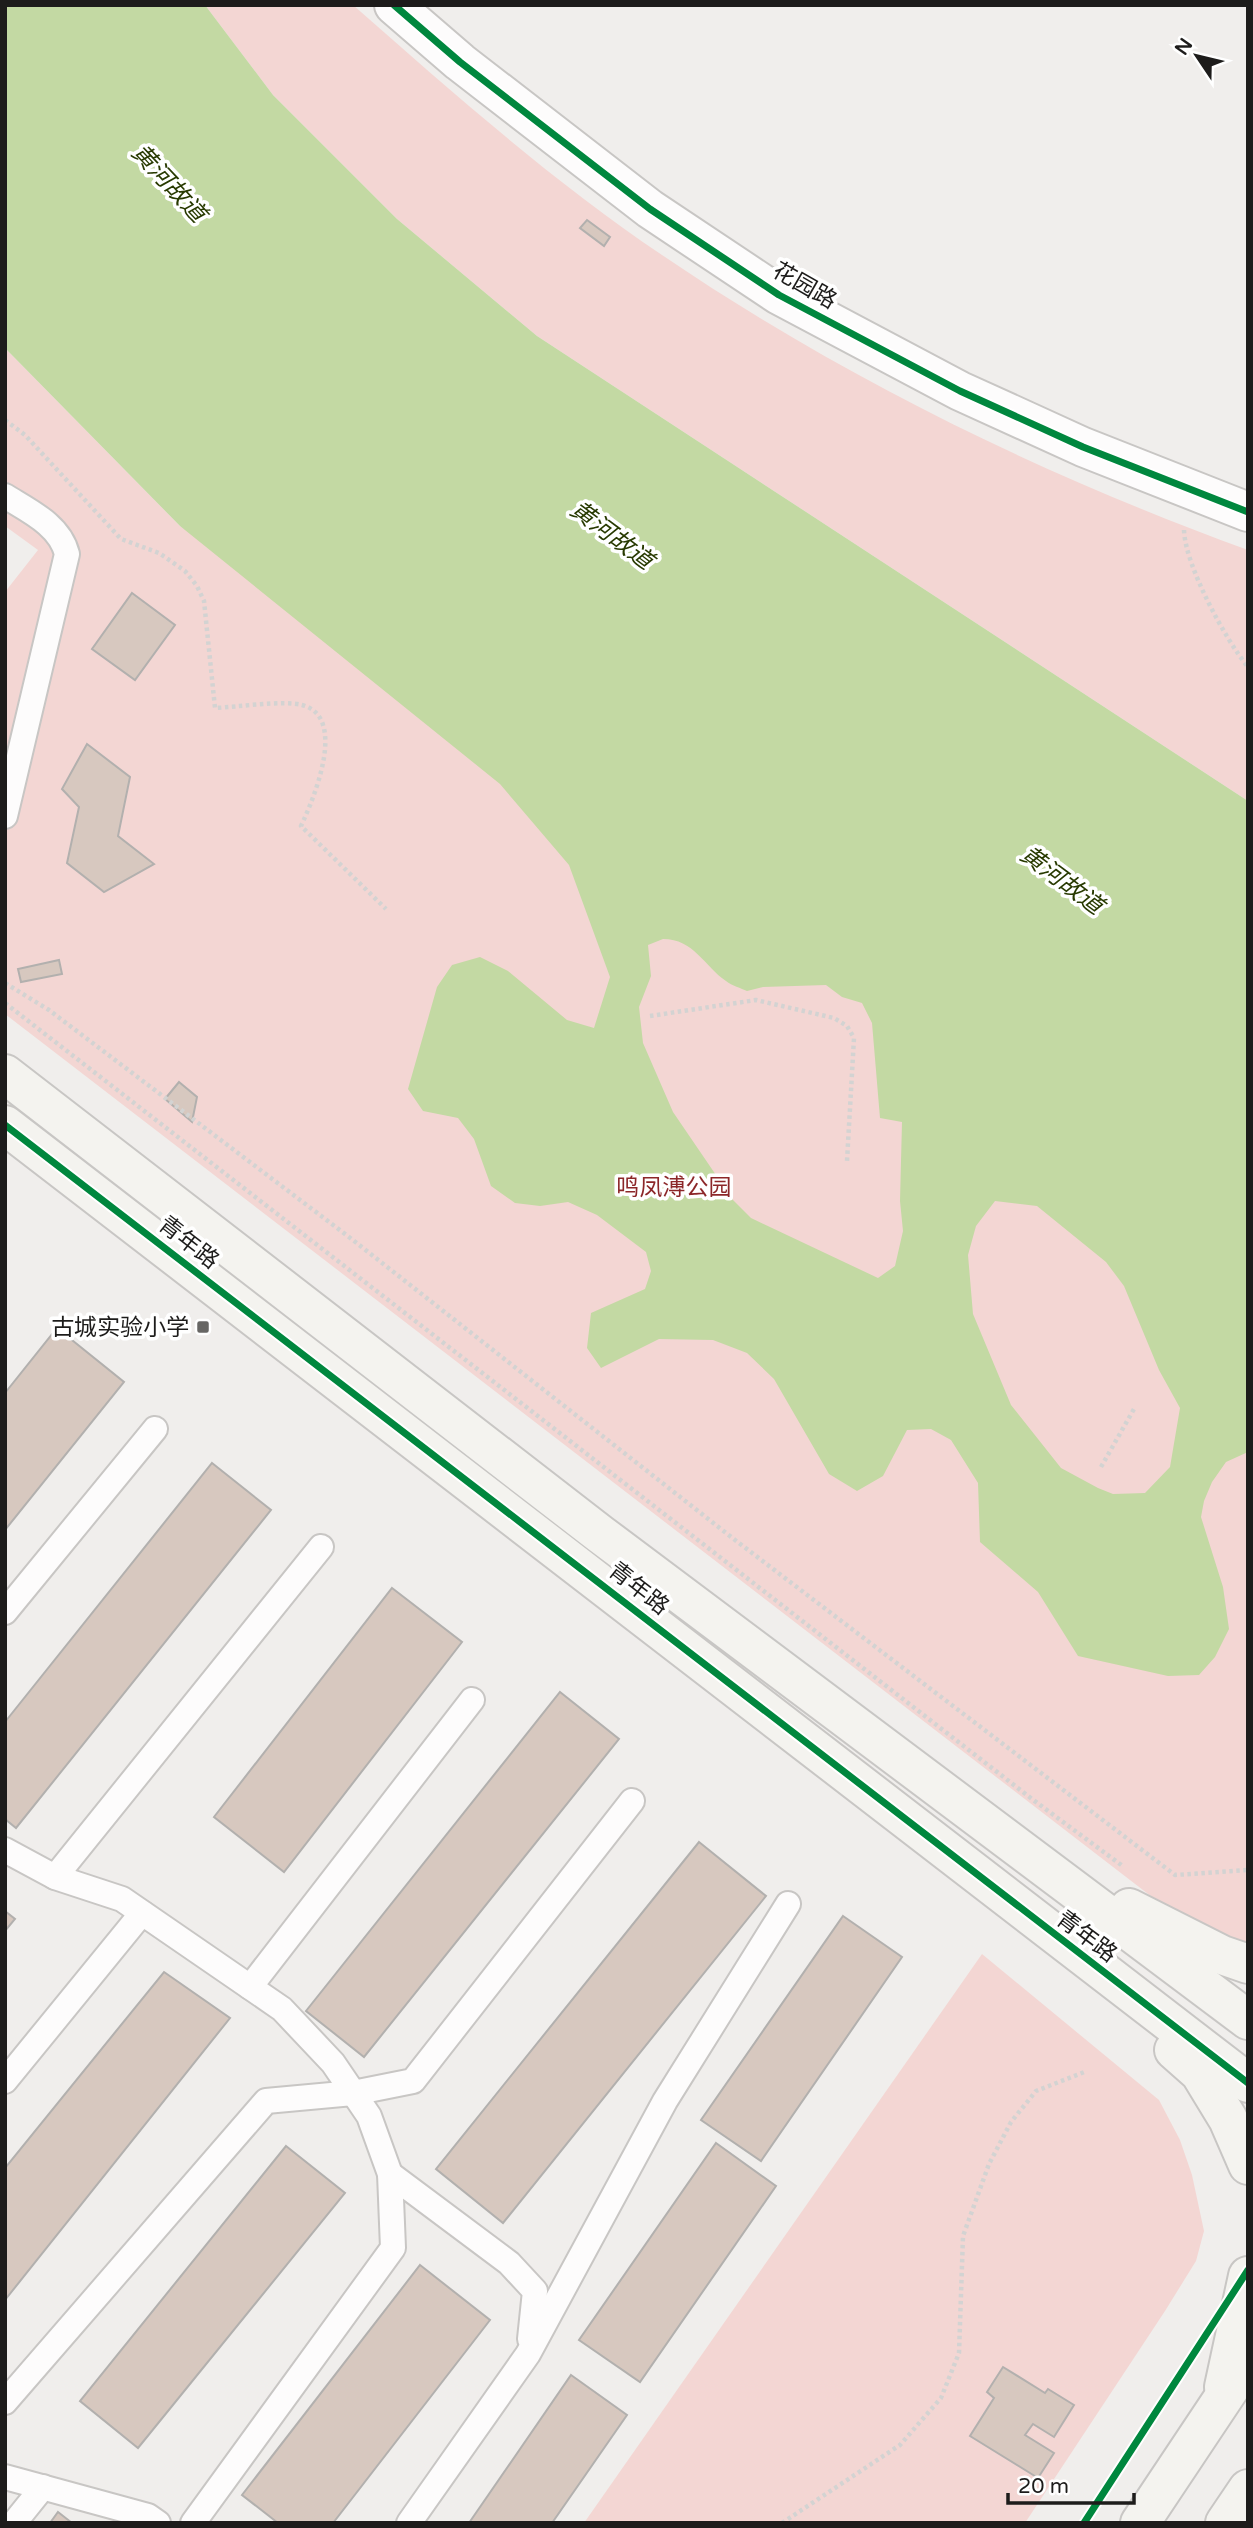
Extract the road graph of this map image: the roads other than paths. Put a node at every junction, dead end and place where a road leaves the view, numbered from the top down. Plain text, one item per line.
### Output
1 (394, 5) edge
2 (5, 496) edge
3 (1248, 512) edge
4 (5, 816) edge
5 (5, 1074) edge
6 (5, 1125) edge
7 (155, 1429) dead end
8 (321, 1547) dead end
9 (5, 1612) edge
10 (472, 1700) dead end
11 (632, 1801) dead end
12 (5, 1850) edge
13 (1040, 1864) junction
14 (55, 1877) junction
15 (788, 1904) dead end
16 (1020, 1909) junction
17 (142, 1913) junction
18 (1248, 1964) edge
19 (250, 1987) junction
20 (1248, 2020) edge
21 (5, 2081) edge
22 (1248, 2083) edge
23 (353, 2093) junction
24 (1248, 2165) edge
25 (390, 2174) junction
26 (1248, 2276) edge
27 (528, 2354) junction
28 (1248, 2361) edge
29 (1221, 2401) junction
30 (5, 2402) edge
31 (5, 2477) edge
32 (43, 2487) junction
33 (1248, 2490) edge
34 (14, 2523) edge
35 (158, 2523) edge
36 (193, 2523) edge
37 (409, 2523) edge
38 (1140, 2523) edge
39 (1225, 2523) edge

1 - 3 street, 花园路
2 - 4 lane
5 - 13 street, 青年路
6 - 16 street, 青年路
7 - 9 lane
8 - 14 lane
10 - 19 lane
11 - 23 lane
12 - 14 lane
13 - 18 street
13 - 20 street, 青年路
14 - 17 lane
15 - 27 lane
16 - 22 street, 青年路
16 - 24 street
17 - 19 lane
17 - 21 lane
19 - 23 lane
23 - 25 lane
23 - 30 lane
25 - 27 lane
25 - 36 lane
26 - 29 street
27 - 37 lane
28 - 29 street
29 - 38 street
31 - 32 lane
32 - 34 lane
32 - 35 lane
33 - 39 street

